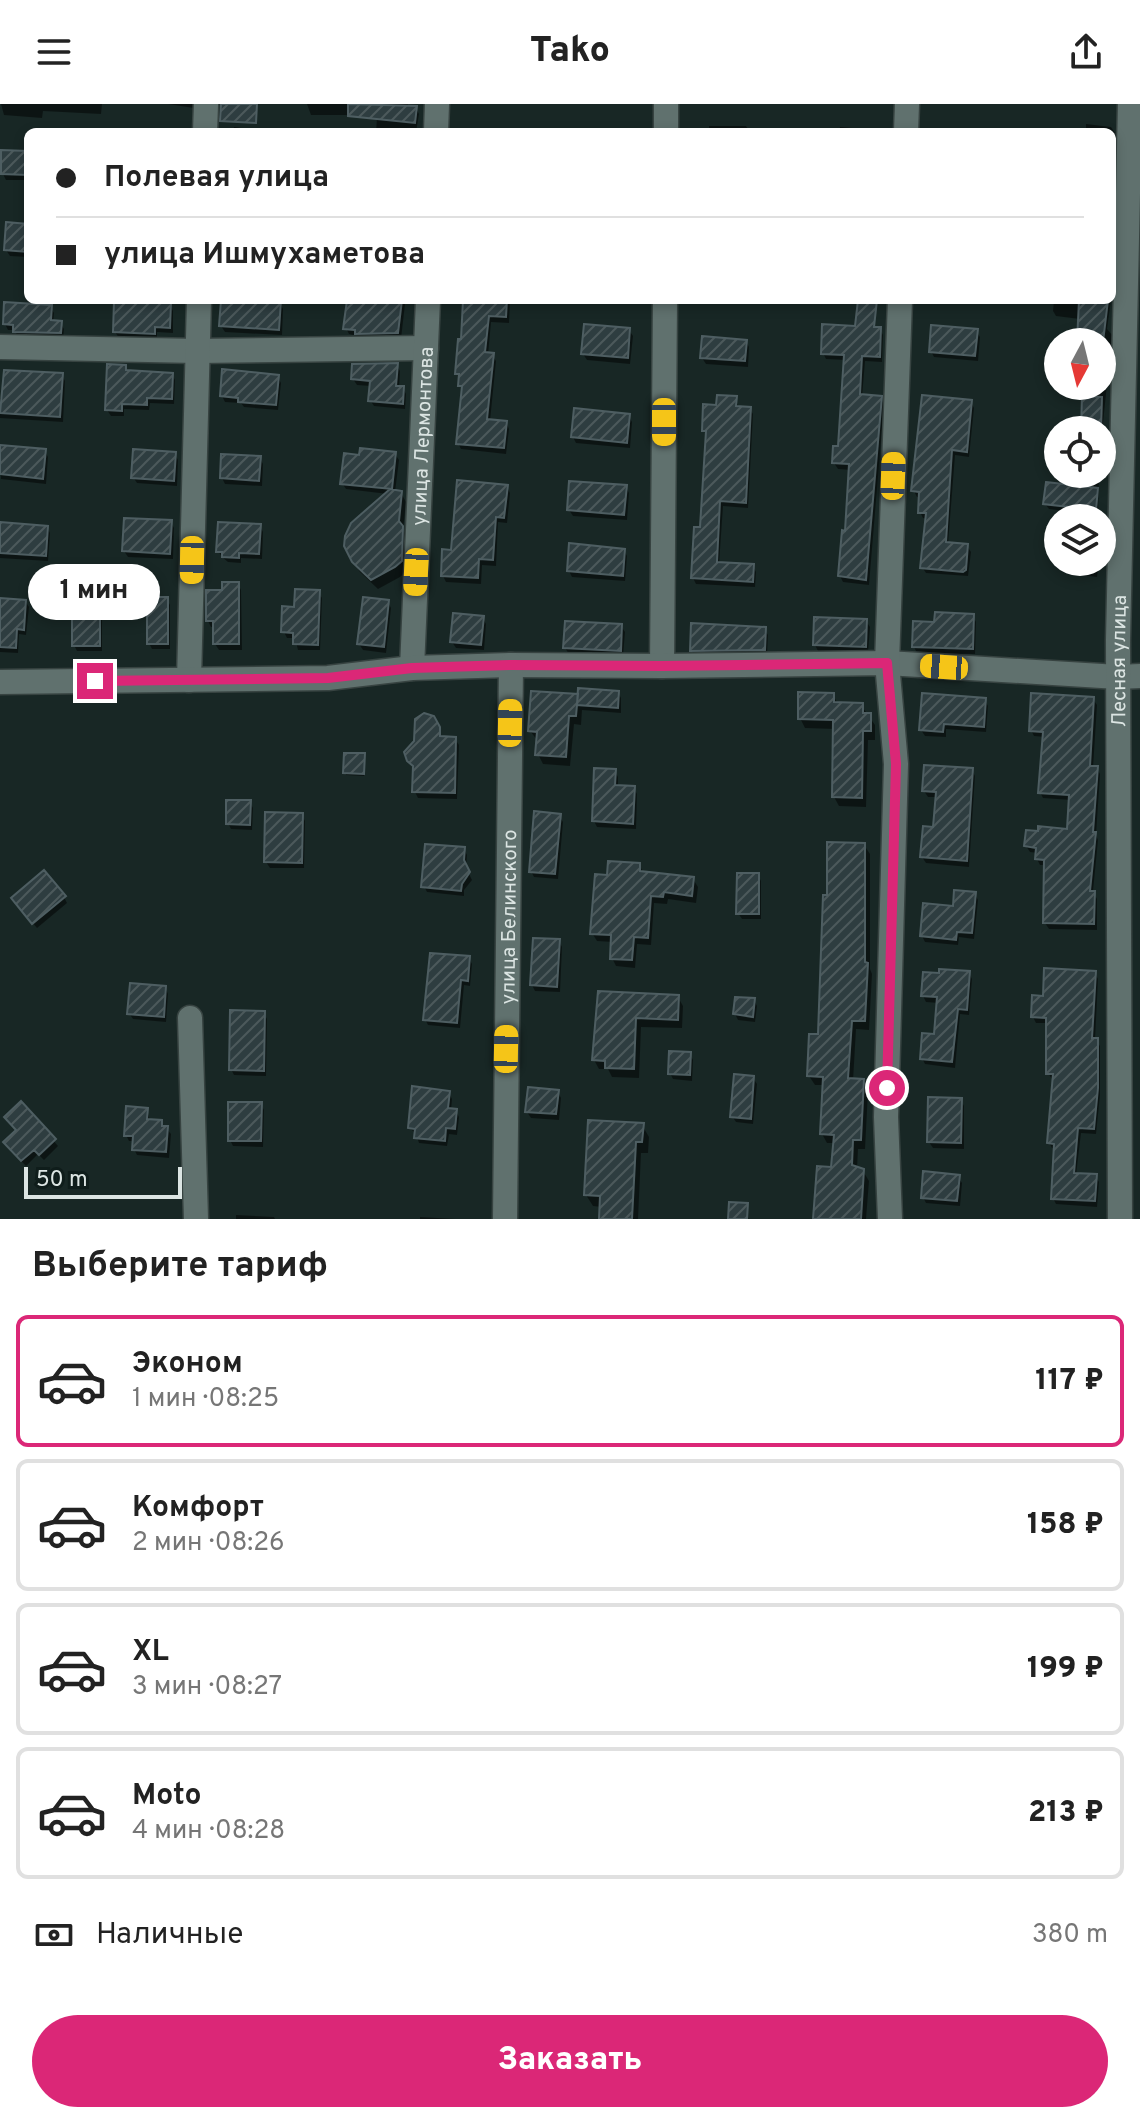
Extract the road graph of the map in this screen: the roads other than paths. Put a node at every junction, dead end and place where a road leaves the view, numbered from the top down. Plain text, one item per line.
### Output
1 (206, 104) edge
2 (437, 104) edge
3 (666, 104) edge
4 (907, 104) edge
5 (1130, 104) edge
6 (205, 128) edge
7 (436, 128) edge
8 (666, 128) edge
9 (906, 128) edge
10 (199, 304) edge
11 (428, 304) edge
12 (665, 304) edge
13 (900, 304) edge
14 (0, 347) edge
15 (426, 348) junction
16 (197, 351) junction
17 (887, 663) junction
18 (511, 665) junction
19 (662, 666) junction
20 (412, 668) junction
21 (1129, 677) edge
22 (189, 680) junction
23 (0, 682) edge
24 (190, 1018) dead end
25 (196, 1219) edge
26 (505, 1219) edge
27 (890, 1219) edge
28 (1120, 1219) edge

1 - 6 street
2 - 7 street
3 - 8 street
4 - 9 street
5 - 21 street, Лесная улица
10 - 16 street
11 - 15 street, улица Лермонтова
12 - 19 street
13 - 17 street
14 - 16 street
15 - 16 street
15 - 20 street, улица Лермонтова
16 - 22 street
17 - 19 street
17 - 21 street
17 - 27 street
18 - 19 street
18 - 20 street
18 - 26 street, улица Белинского
20 - 22 street
21 - 28 street, Лесная улица
22 - 23 street
24 - 25 street

